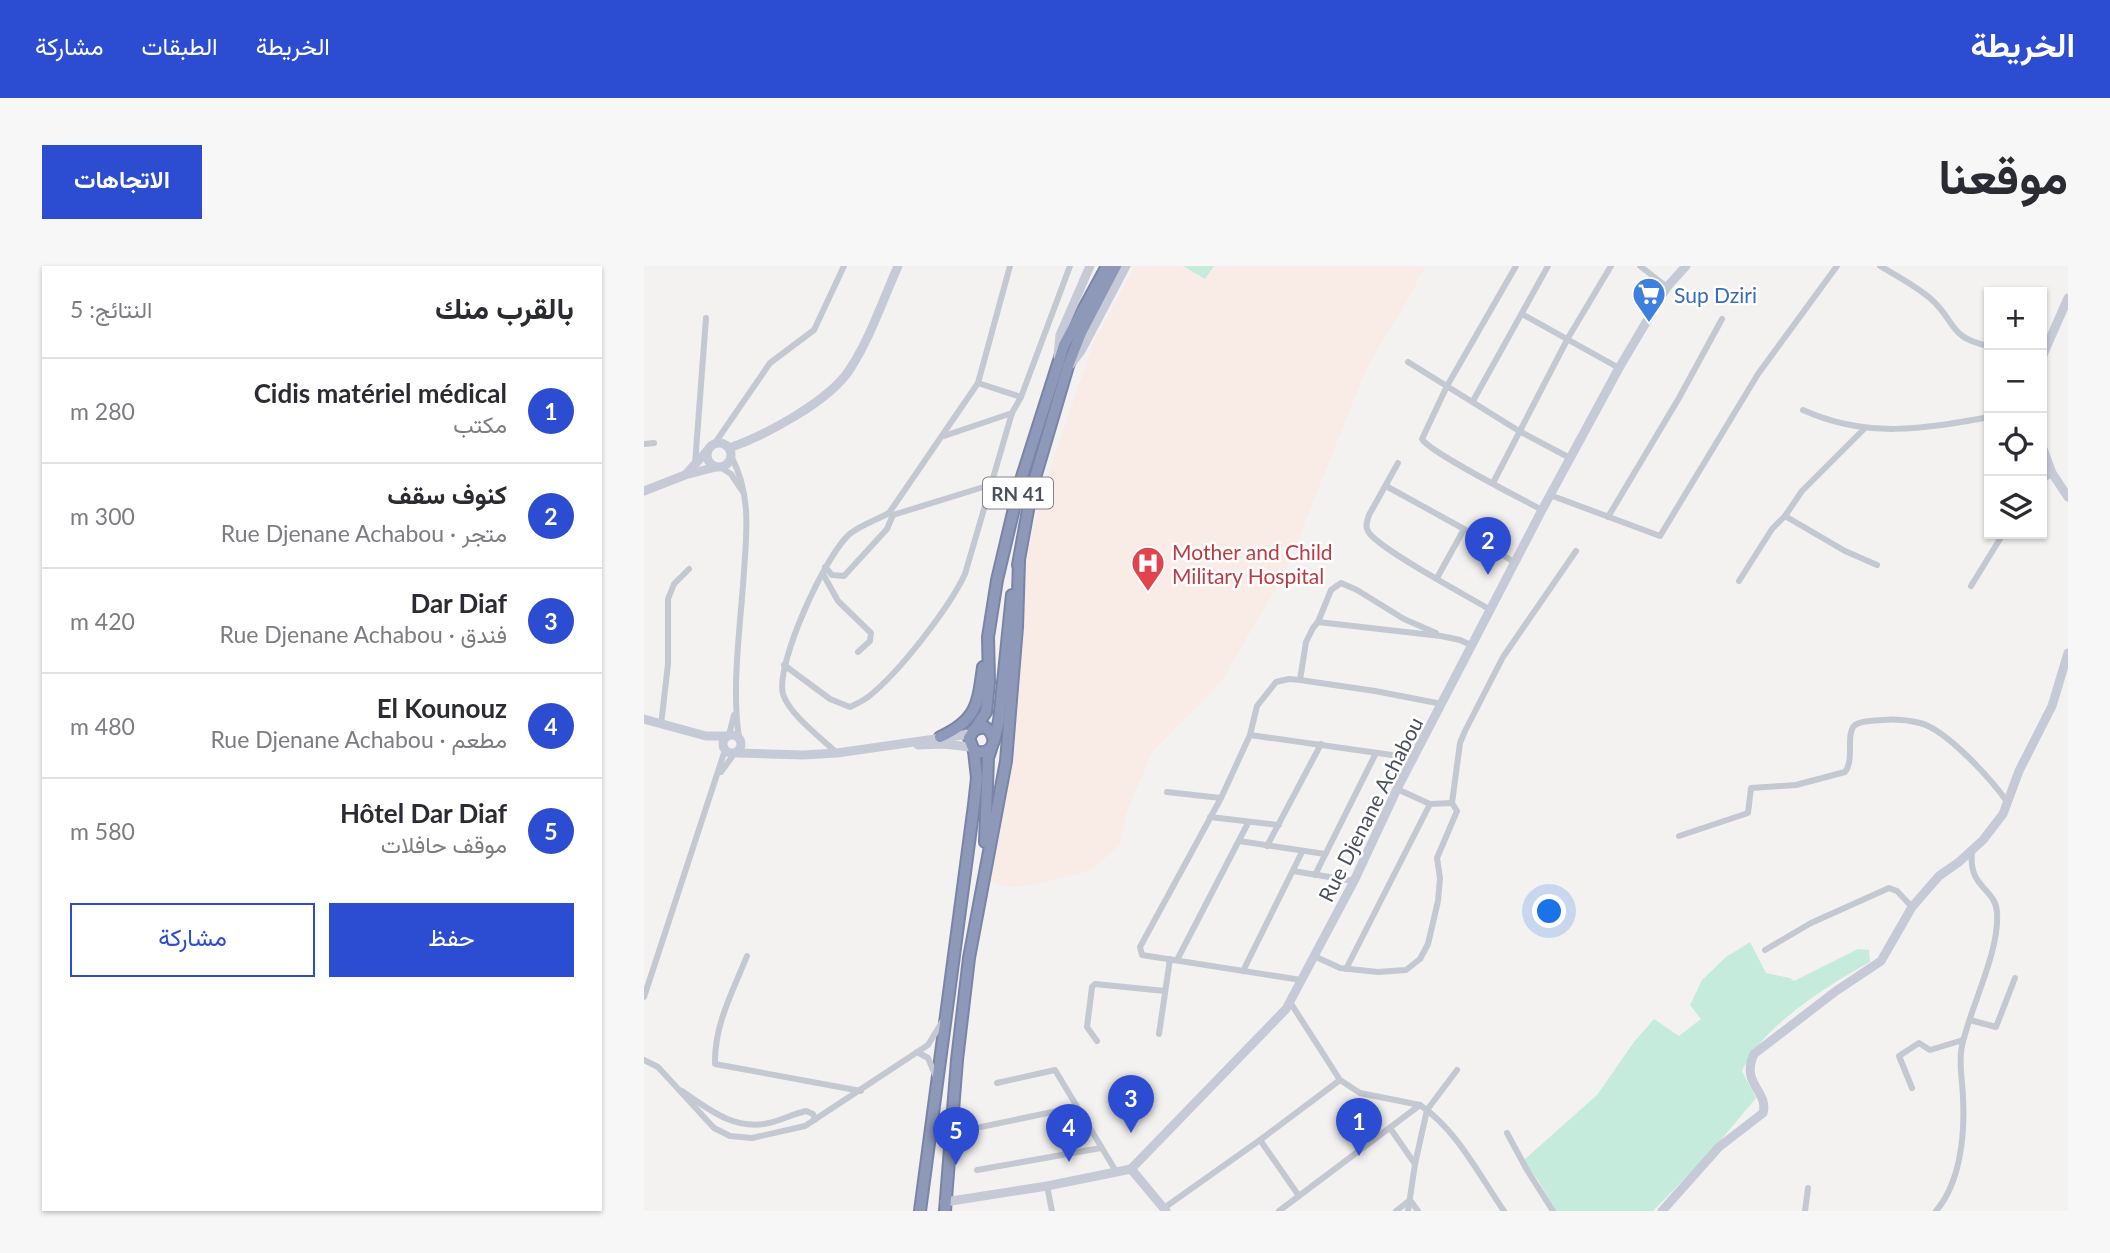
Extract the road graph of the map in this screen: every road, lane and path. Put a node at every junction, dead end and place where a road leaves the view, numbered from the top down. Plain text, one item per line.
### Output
1 (844, 266) edge
2 (898, 266) edge
3 (1010, 266) edge
4 (1070, 266) edge
5 (1090, 266) edge
6 (1107, 266) edge
7 (1116, 266) edge
8 (1126, 266) edge
9 (1516, 266) edge
10 (1548, 266) edge
11 (1611, 266) edge
12 (1640, 266) edge
13 (1686, 266) edge
14 (1838, 266) edge
15 (1880, 266) edge
16 (1667, 287) junction
17 (2068, 298) edge
18 (1522, 314) junction
19 (706, 318) dead end
20 (1722, 319) dead end
21 (1568, 338) junction
22 (1984, 345) edge
23 (2044, 350) edge
24 (1408, 362) dead end
25 (1062, 368) junction
26 (1619, 368) junction
27 (978, 383) junction
28 (1447, 386) junction
29 (1021, 397) junction
30 (1473, 401) junction
31 (1802, 410) dead end
32 (1012, 413) junction
33 (1984, 418) edge
34 (1864, 429) junction
35 (1519, 431) junction
36 (943, 436) junction
37 (654, 443) dead end
38 (715, 443) junction
39 (644, 444) edge
40 (707, 451) junction
41 (730, 455) junction
42 (1570, 458) junction
43 (2047, 460) edge
44 (1398, 463) dead end
45 (695, 464) junction
46 (718, 467) junction
47 (2052, 473) junction
48 (685, 475) junction
49 (2047, 477) edge
50 (1493, 483) junction
51 (990, 485) junction
52 (1386, 486) junction
53 (644, 491) edge
54 (1550, 495) junction
55 (2068, 497) edge
56 (746, 500) junction
57 (1542, 510) junction
58 (891, 514) junction
59 (1785, 516) junction
60 (1608, 517) junction
61 (1464, 529) junction
62 (2000, 539) edge
63 (1576, 551) dead end
64 (1019, 561) junction
65 (1514, 563) junction
66 (1877, 565) dead end
67 (689, 569) dead end
68 (824, 570) junction
69 (1437, 578) junction
70 (1740, 581) dead end
71 (1971, 586) dead end
72 (1489, 609) junction
73 (1318, 622) junction
74 (988, 636) junction
75 (1441, 636) junction
76 (1471, 645) junction
77 (858, 652) dead end
78 (2068, 653) edge
79 (785, 665) junction
80 (1300, 680) junction
81 (1442, 704) junction
82 (644, 719) edge
83 (661, 724) junction
84 (971, 732) junction
85 (1250, 735) junction
86 (706, 736) junction
87 (734, 737) junction
88 (940, 737) junction
89 (1321, 744) junction
90 (993, 745) junction
91 (884, 746) junction
92 (972, 749) junction
93 (730, 751) junction
94 (837, 753) junction
95 (1376, 753) junction
96 (776, 754) junction
97 (1413, 758) junction
98 (1397, 789) junction
99 (1167, 792) dead end
100 (1220, 798) junction
101 (1452, 803) junction
102 (2008, 803) junction
103 (1430, 804) junction
104 (1210, 817) junction
105 (1248, 823) junction
106 (1279, 825) junction
107 (1679, 836) dead end
108 (1239, 841) junction
109 (1267, 846) junction
110 (1972, 851) junction
111 (1302, 852) junction
112 (1325, 854) junction
113 (984, 869) junction
114 (1293, 871) junction
115 (1315, 874) junction
116 (1354, 881) junction
117 (1912, 907) junction
118 (1765, 950) dead end
119 (747, 956) dead end
120 (1314, 956) junction
121 (1173, 960) junction
122 (1346, 969) junction
123 (1243, 971) junction
124 (2015, 978) dead end
125 (1301, 980) junction
126 (1165, 992) junction
127 (644, 997) edge
128 (1290, 1002) junction
129 (945, 1018) junction
130 (1970, 1020) junction
131 (1159, 1034) dead end
132 (1963, 1040) junction
133 (1097, 1041) dead end
134 (918, 1052) junction
135 (644, 1060) edge
136 (1457, 1070) dead end
137 (936, 1077) junction
138 (1340, 1080) junction
139 (997, 1083) dead end
140 (674, 1086) junction
141 (1912, 1088) dead end
142 (861, 1091) junction
143 (1420, 1105) junction
144 (1076, 1107) junction
145 (1427, 1110) junction
146 (815, 1120) junction
147 (981, 1127) dead end
148 (1390, 1128) junction
149 (1507, 1133) dead end
150 (1260, 1140) junction
151 (1101, 1149) junction
152 (1415, 1164) junction
153 (1132, 1168) junction
154 (977, 1170) dead end
155 (1117, 1173) junction
156 (1046, 1186) junction
157 (1808, 1188) dead end
158 (1299, 1196) junction
159 (1410, 1200) junction
160 (945, 1207) edge
161 (1165, 1209) edge
162 (920, 1211) edge
163 (1052, 1211) edge
164 (1279, 1211) edge
165 (1395, 1211) edge
166 (1408, 1211) edge
167 (1418, 1211) edge
168 (1504, 1211) edge
169 (1553, 1211) edge
170 (1662, 1211) edge
171 (1805, 1211) edge
172 (1936, 1211) edge

1 - 38 street
2 - 41 main road
3 - 27 street
4 - 29 street
5 - 25 main road
6 - 25 highway, RN 41
7 - 25 highway, RN 41
8 - 25 main road
9 - 28 street
10 - 18 street
11 - 21 street
12 - 16 street
13 - 16 main road, Rue Djenane Achabou
14 - 60 street
15 - 22 street
16 - 26 main road, Rue Djenane Achabou
17 - 23 main road
18 - 21 street
18 - 30 street
19 - 45 street
20 - 60 street
21 - 26 street
21 - 35 street
24 - 28 street
25 - 64 highway, RN 41
25 - 74 highway, RN 41
26 - 42 main road, Rue Djenane Achabou
27 - 29 street
27 - 36 street
28 - 30 street
28 - 50 street
29 - 32 street
30 - 35 street
31 - 34 street
32 - 36 street
32 - 51 street
33 - 34 street
34 - 59 street
35 - 42 street
35 - 50 street
36 - 58 street
37 - 39 street
38 - 40 main road
38 - 41 main road
40 - 45 main road
40 - 46 main road
41 - 46 main road
41 - 56 street
42 - 54 main road, Rue Djenane Achabou
43 - 47 main road
44 - 52 street
45 - 48 main road
46 - 48 main road
46 - 56 street
47 - 49 street
47 - 55 main road
48 - 53 main road
50 - 57 street
51 - 58 street
51 - 79 street
52 - 61 street
52 - 69 street
54 - 57 main road, Rue Djenane Achabou
54 - 60 street
56 - 87 street
57 - 65 main road, Rue Djenane Achabou
58 - 68 street
58 - 68 street
59 - 66 street
59 - 70 street
61 - 65 street
61 - 69 street
62 - 71 street
63 - 101 street
64 - 90 highway, RN 41
64 - 113 highway
65 - 72 main road, Rue Djenane Achabou
67 - 83 street
68 - 77 street
68 - 79 street
69 - 72 street
72 - 76 main road, Rue Djenane Achabou
73 - 75 street
73 - 75 street
73 - 80 street
74 - 84 highway, RN 41
74 - 88 highway
75 - 76 street
76 - 81 main road, Rue Djenane Achabou
78 - 102 main road
79 - 94 street
80 - 81 street
80 - 85 street
81 - 97 main road, Rue Djenane Achabou
82 - 83 main road
83 - 86 main road
84 - 88 main road
84 - 90 highway
84 - 92 highway
85 - 89 street
85 - 100 street
86 - 87 main road
86 - 93 main road
87 - 93 main road
87 - 93 main road
87 - 96 main road
88 - 91 main road
89 - 95 street
89 - 106 street
90 - 92 highway
90 - 113 highway, RN 41
91 - 92 main road
91 - 94 main road
92 - 129 highway
93 - 96 main road
93 - 127 street
94 - 96 main road
95 - 97 street
95 - 112 street
97 - 98 main road, Rue Djenane Achabou
98 - 103 street
98 - 116 main road, Rue Djenane Achabou
99 - 100 street
100 - 104 street
101 - 103 street
101 - 122 street
102 - 107 street
102 - 110 main road
103 - 122 street
104 - 105 street
104 - 121 street
105 - 106 street
105 - 108 street
106 - 109 street
108 - 109 street
108 - 121 street
109 - 111 street
110 - 117 main road
110 - 130 street
111 - 112 street
111 - 114 street
112 - 115 street
113 - 160 highway, RN 41
114 - 115 street
114 - 123 street
115 - 116 street
116 - 120 main road, Rue Djenane Achabou
117 - 118 street
117 - 170 main road
119 - 142 street
120 - 122 street
120 - 125 main road, Rue Djenane Achabou
121 - 123 street
121 - 126 street
123 - 125 street
124 - 130 street
125 - 128 main road, Rue Djenane Achabou
126 - 131 street
126 - 133 street
128 - 138 street
128 - 153 main road, Rue Djenane Achabou
129 - 134 street
129 - 137 highway
130 - 132 street
132 - 141 street
132 - 172 street
134 - 137 street
134 - 142 street
135 - 140 street
136 - 145 street
137 - 162 highway
138 - 143 street
138 - 150 street
139 - 144 street
140 - 146 street
140 - 146 street
142 - 146 street
143 - 145 street
143 - 148 street
144 - 147 street
144 - 151 street
145 - 152 street
145 - 168 street
148 - 152 street
148 - 158 street
149 - 169 street
150 - 158 street
150 - 161 street
151 - 154 street
151 - 155 street
152 - 159 street
153 - 155 main road, Rue Djenane Achabou
153 - 161 main road
155 - 156 main road, Rue Djenane Achabou
156 - 160 main road, Rue Djenane Achabou
156 - 163 street
157 - 171 street
158 - 164 street
159 - 165 street
159 - 166 street
159 - 167 street

